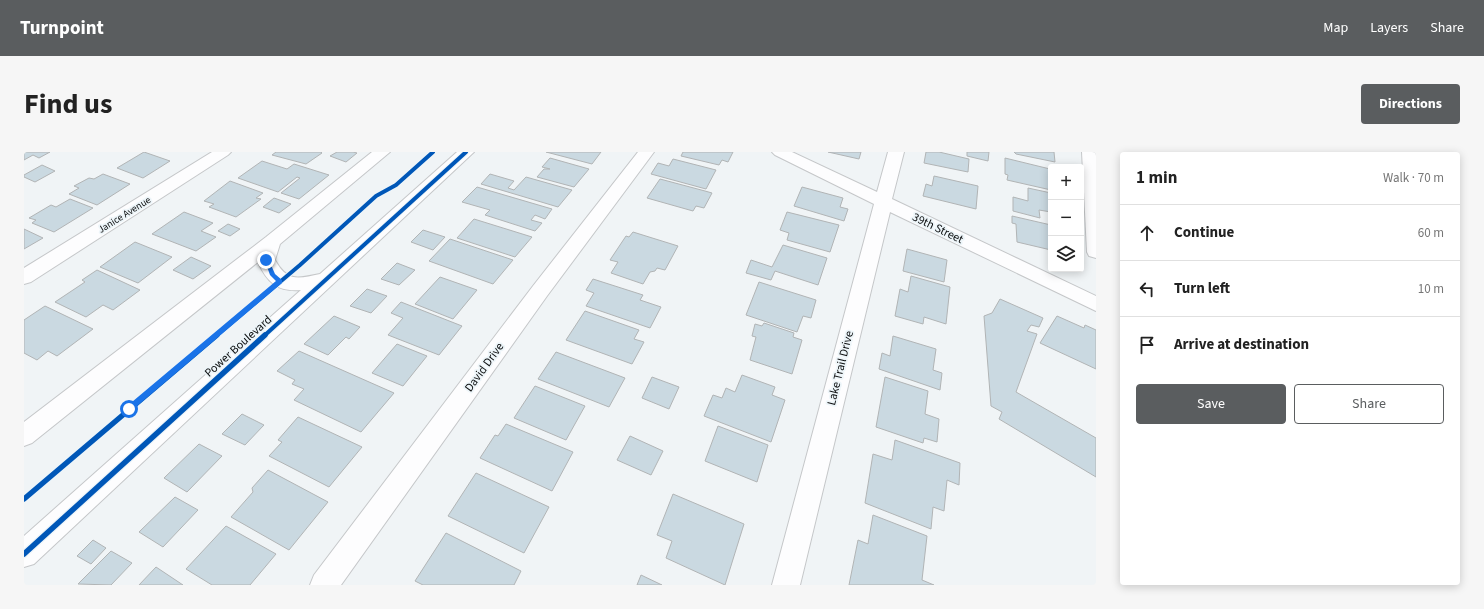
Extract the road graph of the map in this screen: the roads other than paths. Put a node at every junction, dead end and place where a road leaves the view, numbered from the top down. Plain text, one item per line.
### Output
1 (223, 152) edge
2 (382, 152) edge
3 (466, 152) edge
4 (646, 152) edge
5 (780, 152) edge
6 (896, 152) edge
7 (1090, 152) edge
8 (883, 202) junction
9 (272, 242) junction
10 (1096, 252) edge
11 (24, 277) edge
12 (328, 278) junction
13 (1096, 304) edge
14 (24, 436) edge
15 (24, 554) edge
16 (324, 585) edge
17 (786, 585) edge

1 - 11 street, Janice Avenue
2 - 9 street
3 - 12 street, Power Boulevard
4 - 16 street, David Drive
5 - 8 street, 39th Street
6 - 8 street, Lake Trail Drive
7 - 10 street
8 - 13 street, 39th Street
8 - 17 street, Lake Trail Drive
9 - 12 street
9 - 14 street
12 - 15 street, Power Boulevard

